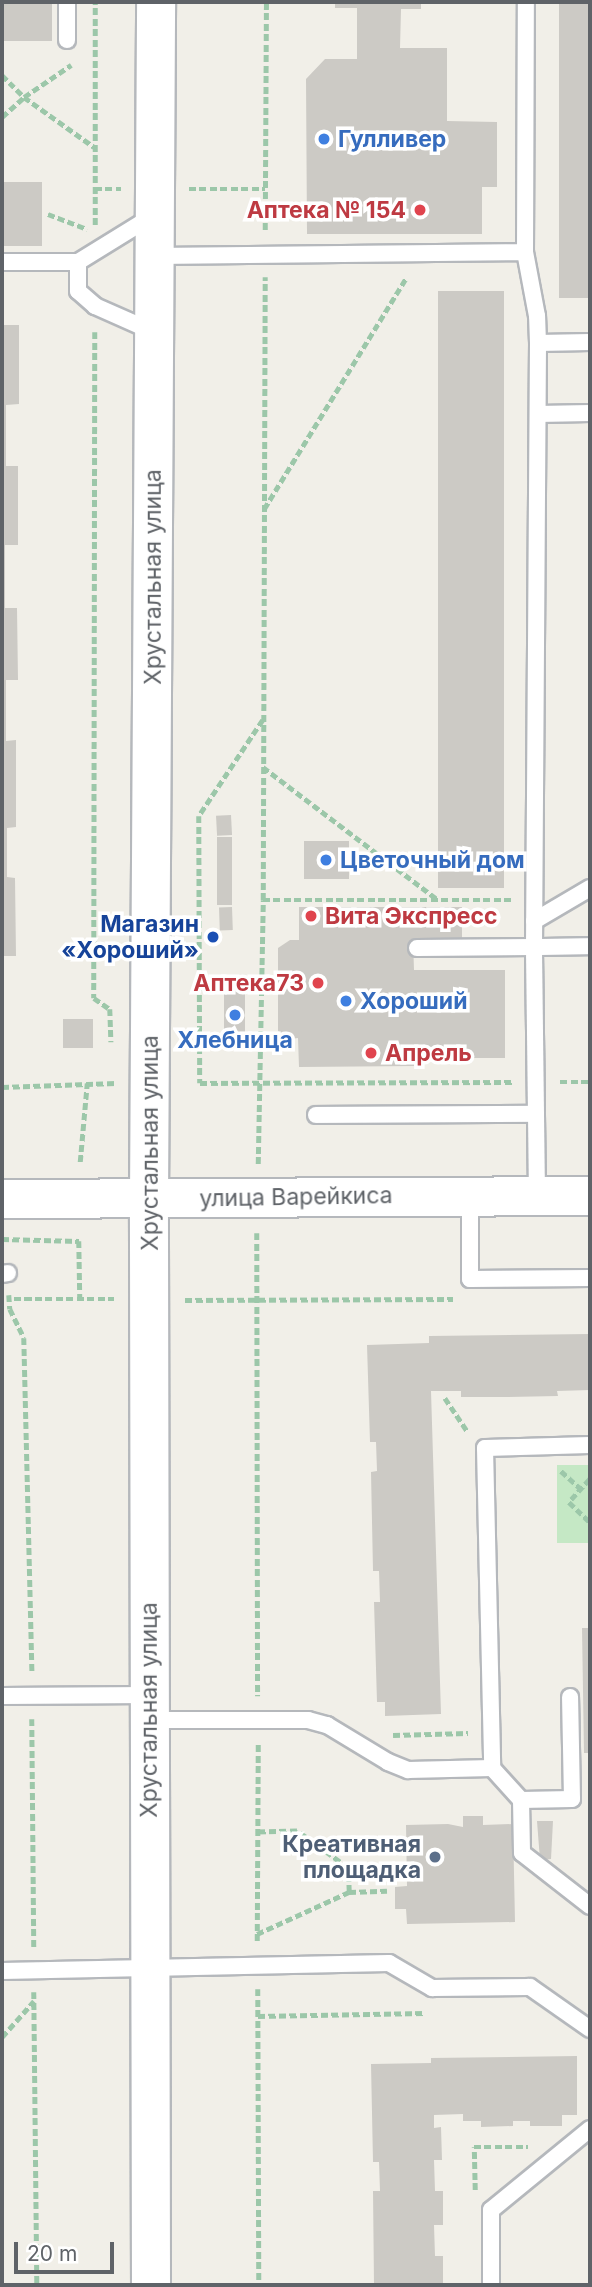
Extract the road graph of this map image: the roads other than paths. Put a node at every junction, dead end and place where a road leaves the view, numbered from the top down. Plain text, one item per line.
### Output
1 (67, 2) edge
2 (156, 2) edge
3 (526, 2) edge
4 (67, 40) dead end
5 (155, 202) junction
6 (525, 252) junction
7 (155, 256) junction
8 (2, 262) edge
9 (78, 262) junction
10 (154, 332) junction
11 (590, 342) edge
12 (538, 343) junction
13 (590, 413) edge
14 (538, 414) junction
15 (590, 888) edge
16 (534, 921) junction
17 (590, 946) edge
18 (534, 947) junction
19 (417, 948) dead end
20 (536, 1114) junction
21 (316, 1115) dead end
22 (470, 1196) junction
23 (537, 1196) junction
24 (590, 1196) edge
25 (2, 1199) edge
26 (149, 1199) junction
27 (590, 1278) edge
28 (590, 1445) edge
29 (2, 1696) edge
30 (570, 1697) dead end
31 (149, 1708) junction
32 (492, 1768) junction
33 (521, 1800) junction
34 (590, 1906) edge
35 (150, 1969) junction
36 (2, 1971) edge
37 (590, 2029) edge
38 (590, 2129) edge
39 (151, 2285) edge
40 (491, 2285) edge

1 - 4 lane
2 - 5 street, Хрустальная улица
3 - 6 lane
5 - 7 street, Хрустальная улица
5 - 9 lane
6 - 7 lane
6 - 12 lane
7 - 10 street, Хрустальная улица
8 - 9 lane
9 - 10 lane
10 - 26 street, Хрустальная улица
11 - 12 lane
12 - 14 lane
13 - 14 lane
14 - 16 lane
15 - 16 lane
16 - 18 lane
17 - 18 lane
18 - 19 lane
18 - 20 lane
20 - 21 lane
20 - 23 lane
22 - 23 street, улица Варейкиса
22 - 26 street, улица Варейкиса
22 - 27 lane
23 - 24 street, улица Варейкиса
25 - 26 street, улица Варейкиса
26 - 31 street, Хрустальная улица
28 - 32 lane
29 - 31 lane
30 - 33 lane
31 - 32 lane
31 - 35 street, Хрустальная улица
32 - 33 lane
33 - 34 lane
35 - 36 lane
35 - 37 lane
35 - 39 street, Хрустальная улица
38 - 40 lane

